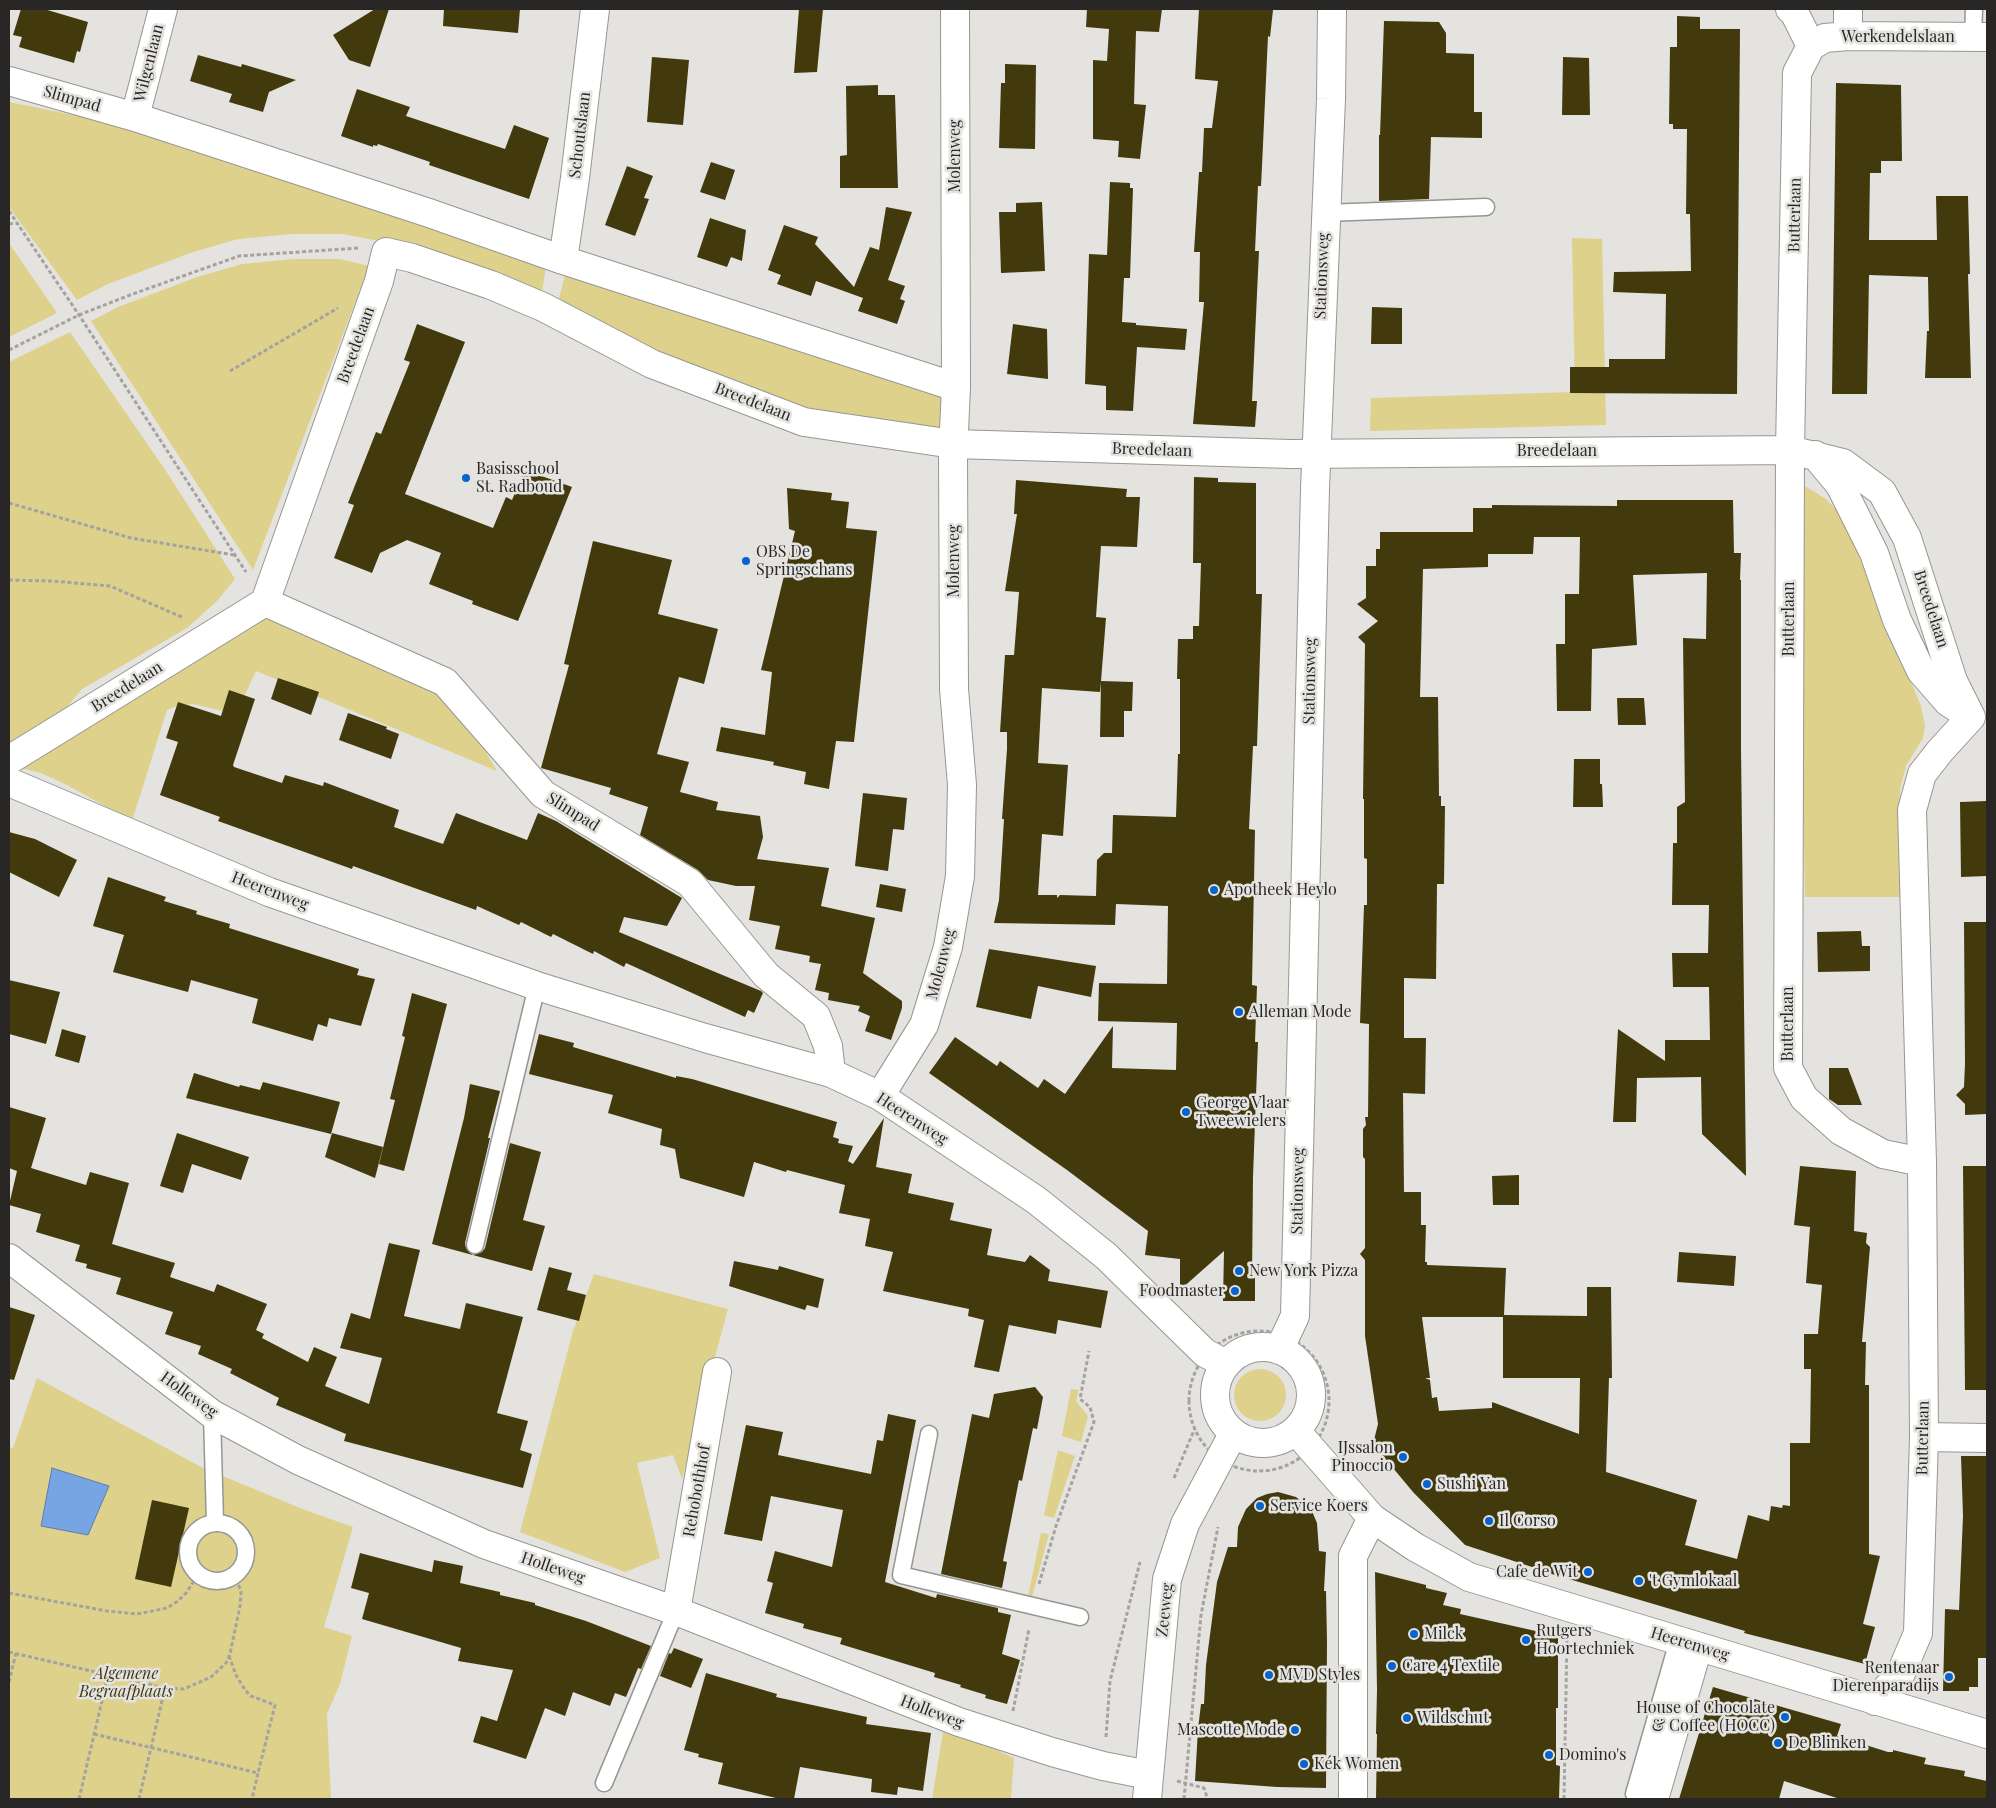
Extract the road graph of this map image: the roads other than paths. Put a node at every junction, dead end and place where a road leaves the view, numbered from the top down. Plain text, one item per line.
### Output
1 (163, 9) edge
2 (595, 9) edge
3 (954, 9) edge
4 (1332, 9) edge
5 (1790, 9) edge
6 (1848, 9) edge
7 (1974, 9) edge
8 (1848, 36) junction
9 (1980, 37) edge
10 (1811, 46) junction
11 (9, 81) edge
12 (135, 117) junction
13 (1486, 207) dead end
14 (1325, 213) junction
15 (563, 260) junction
16 (956, 388) junction
17 (953, 444) junction
18 (1803, 452) junction
19 (1316, 453) junction
20 (265, 602) junction
21 (1979, 722) edge
22 (9, 760) edge
23 (9, 782) edge
24 (537, 986) junction
25 (831, 1073) junction
26 (880, 1096) junction
27 (1922, 1162) junction
28 (475, 1245) dead end
29 (9, 1258) edge
30 (1283, 1342) junction
31 (1215, 1359) junction
32 (717, 1372) dead end
33 (212, 1414) junction
34 (929, 1434) dead end
35 (1233, 1434) junction
36 (1924, 1437) junction
37 (1987, 1438) edge
38 (1303, 1440) junction
39 (1372, 1518) junction
40 (215, 1522) junction
41 (676, 1611) junction
42 (1080, 1617) dead end
43 (1688, 1644) junction
44 (1875, 1700) junction
45 (1987, 1734) edge
46 (604, 1783) dead end
47 (1148, 1787) edge
48 (1644, 1797) edge
49 (1353, 1799) edge

1 - 12 street, Wilgenlaan
2 - 15 street, Schoutslaan
3 - 16 street, Molenweg
4 - 14 street, Stationsweg
5 - 10 street
6 - 8 street
7 - 9 lane
8 - 9 street, Werkendelslaan
8 - 10 street, Werkendelslaan
10 - 18 street, Butterlaan
11 - 12 street, Slimpad
12 - 15 street
13 - 14 lane
14 - 19 street, Stationsweg
15 - 16 street
16 - 17 street, Molenweg
17 - 19 street, Breedelaan
17 - 20 street, Breedelaan
17 - 26 street, Molenweg
18 - 19 street, Breedelaan
18 - 21 street, Breedelaan
18 - 21 street, Breedelaan
18 - 27 street, Butterlaan
19 - 30 street, Stationsweg
20 - 22 street, Breedelaan
20 - 25 street, Slimpad
21 - 27 street, Butterlaan
23 - 24 street, Heerenweg
24 - 25 street, Heerenweg
24 - 28 lane
25 - 26 street, Heerenweg
26 - 31 street, Heerenweg
27 - 36 street, Butterlaan
29 - 33 street, Holleweg
30 - 31 street
30 - 38 street
31 - 35 street
32 - 41 street, Rehobothhof
33 - 40 lane
33 - 41 street, Holleweg
34 - 42 lane
35 - 38 street
35 - 47 street, Zeeweg
36 - 37 street
36 - 44 street, Butterlaan
38 - 39 street, Heerenweg
39 - 43 street, Heerenweg
39 - 49 street
40 - 40 lane
41 - 46 lane
41 - 47 street, Holleweg
43 - 44 street, Heerenweg
43 - 48 street
44 - 45 street, Heerenweg

